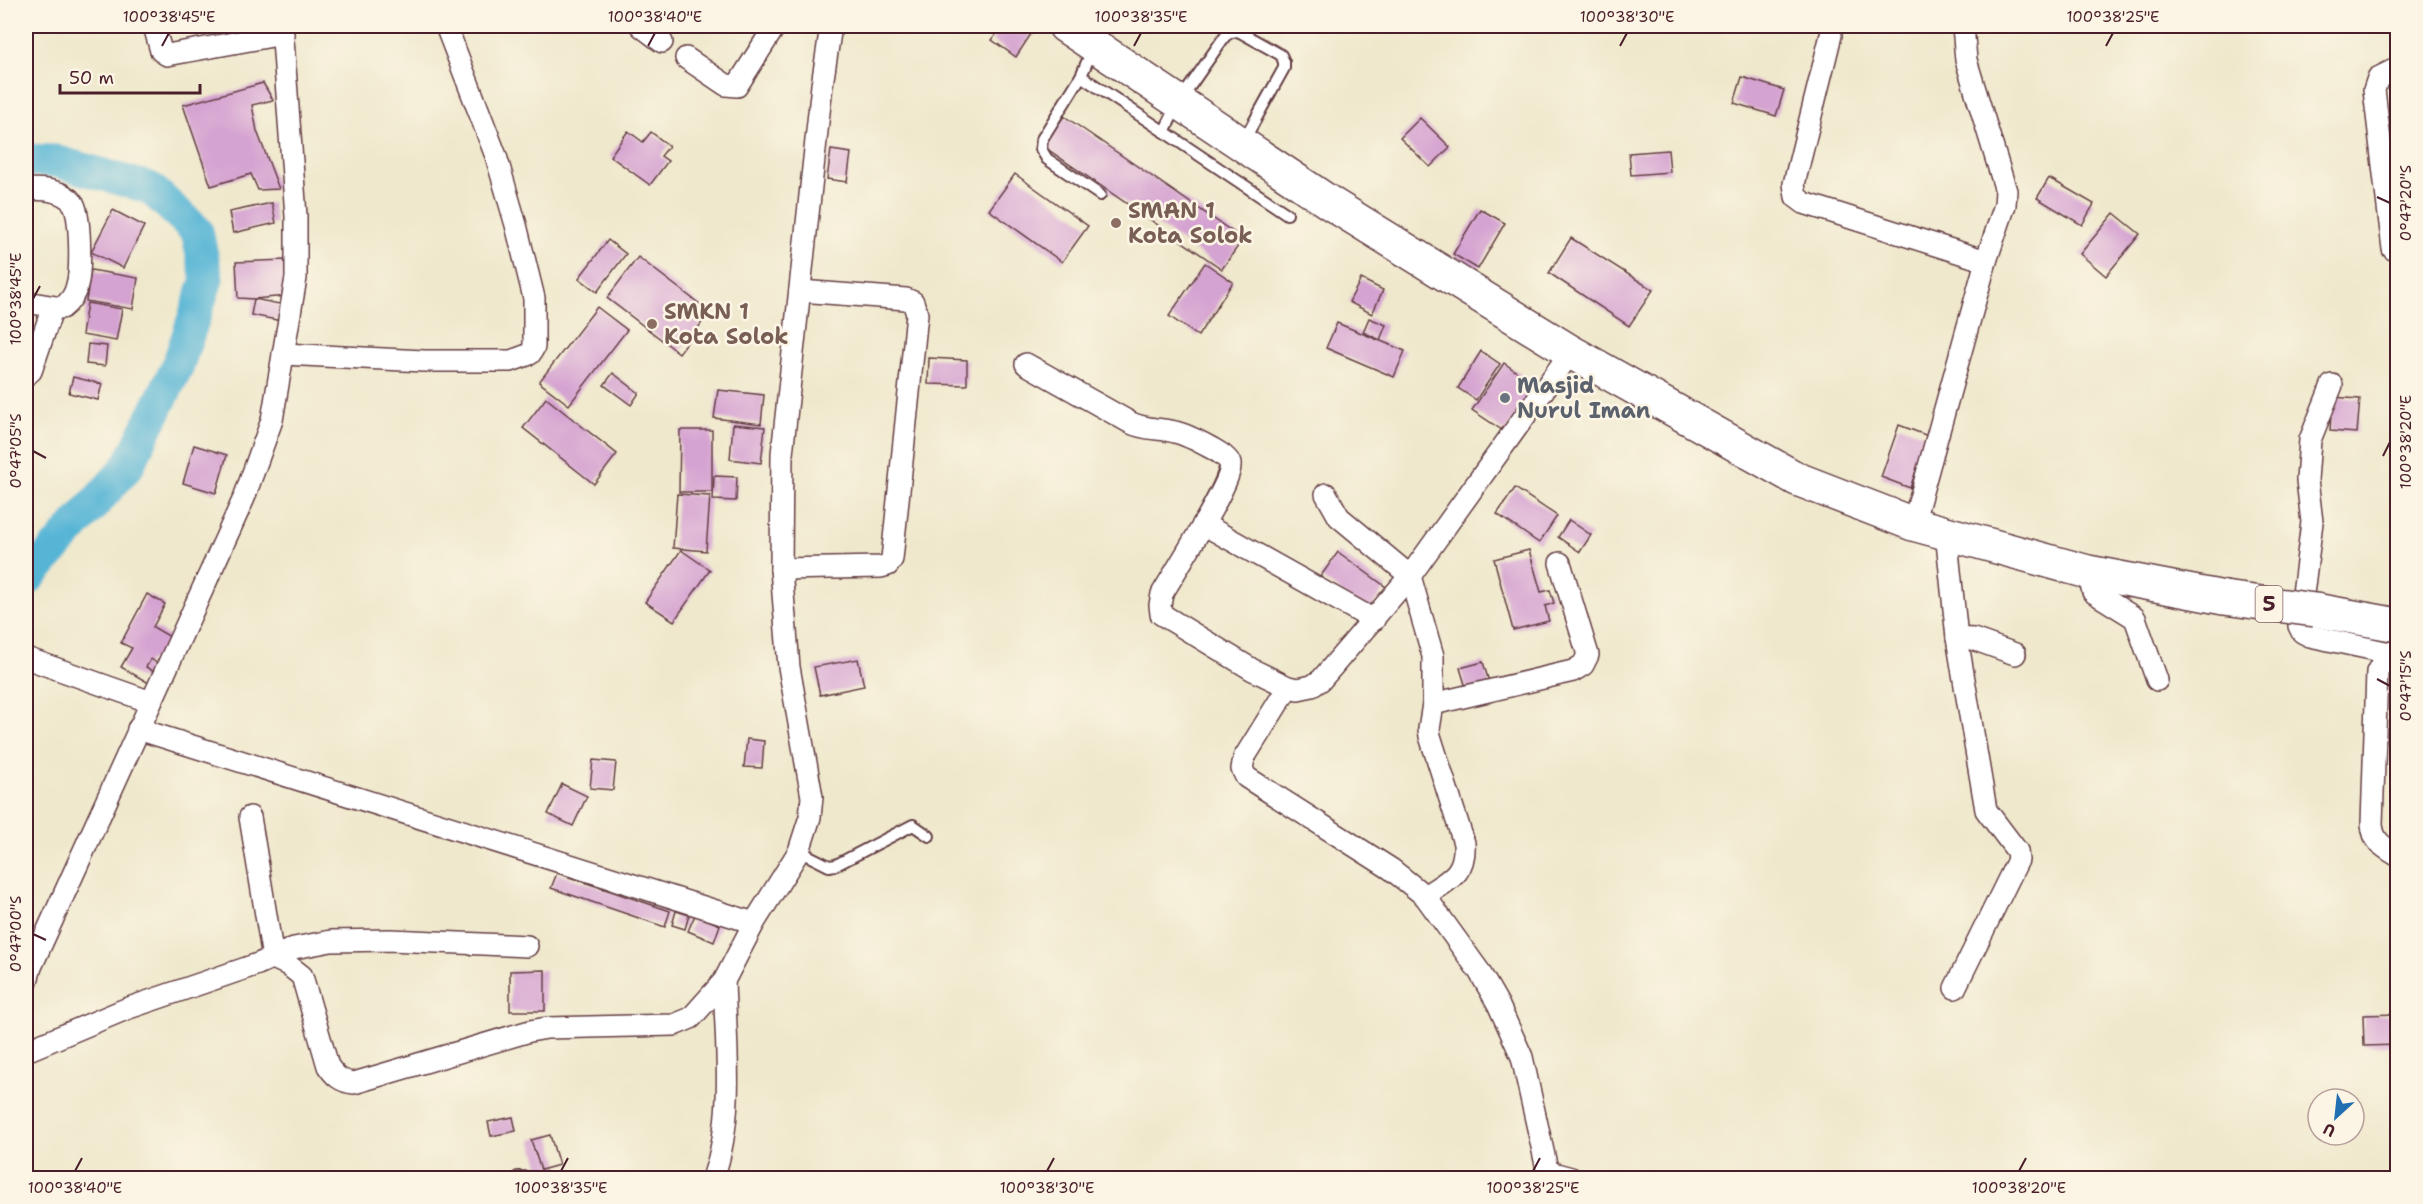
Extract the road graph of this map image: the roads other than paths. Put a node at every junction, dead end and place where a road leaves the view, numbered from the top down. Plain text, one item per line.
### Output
1 (154, 26) edge
2 (446, 26) edge
3 (641, 26) edge
4 (775, 26) edge
5 (831, 26) edge
6 (1065, 26) edge
7 (1964, 26) edge
8 (282, 29) edge
9 (1831, 35) dead end
10 (662, 42) dead end
11 (1094, 45) junction
12 (686, 58) dead end
13 (2397, 68) edge
14 (1081, 76) junction
15 (1179, 102) junction
16 (1164, 132) junction
17 (1242, 144) junction
18 (26, 189) edge
19 (1100, 195) dead end
20 (1287, 214) dead end
21 (2392, 249) dead end
22 (1986, 261) junction
23 (800, 291) junction
24 (26, 302) edge
25 (53, 307) junction
26 (1571, 352) junction
27 (283, 354) junction
28 (1026, 364) dead end
29 (26, 375) edge
30 (2332, 385) dead end
31 (1326, 494) dead end
32 (1203, 524) junction
33 (1913, 524) junction
34 (1946, 532) junction
35 (1560, 563) dead end
36 (781, 569) junction
37 (2088, 572) junction
38 (1410, 576) junction
39 (1374, 620) junction
40 (1957, 638) junction
41 (2395, 644) edge
42 (2015, 654) dead end
43 (26, 658) edge
44 (2157, 680) dead end
45 (1288, 687) junction
46 (151, 702) junction
47 (1433, 704) junction
48 (138, 729) junction
49 (250, 817) dead end
50 (929, 836) dead end
51 (799, 851) junction
52 (2397, 856) edge
53 (1425, 896) junction
54 (754, 923) junction
55 (527, 946) dead end
56 (273, 958) junction
57 (724, 981) junction
58 (26, 984) edge
59 (1954, 988) dead end
60 (26, 1051) edge
61 (1549, 1175) edge
62 (518, 1177) dead end
63 (544, 1179) edge
64 (713, 1179) edge
65 (1571, 1179) edge

1 - 8 street
2 - 27 street
3 - 10 street
4 - 12 street
5 - 23 street
6 - 11 highway, 5
7 - 22 street
8 - 27 street
9 - 22 street
11 - 14 lane
11 - 15 highway, 5
13 - 21 street
14 - 16 lane
14 - 19 lane
15 - 16 lane
15 - 17 highway, 5
15 - 17 lane
16 - 20 lane
17 - 26 highway, 5
18 - 25 street
22 - 33 street
23 - 36 street
23 - 36 street
24 - 25 street
25 - 29 street
26 - 33 highway, 5
26 - 38 street
27 - 46 street
28 - 32 street
30 - 41 street
31 - 38 street
32 - 39 street
32 - 45 street
33 - 34 highway, 5
34 - 37 highway, 5
34 - 40 street
35 - 47 street
36 - 51 street
37 - 41 highway, 5, bridge
37 - 44 street
38 - 39 street
38 - 47 street
39 - 45 street
40 - 42 street
40 - 59 street
41 - 52 street
43 - 46 street
45 - 53 street
46 - 48 street
47 - 53 street
48 - 54 street
48 - 58 street
49 - 56 street
50 - 51 lane
51 - 54 street
53 - 61 street
54 - 57 street
55 - 56 street
56 - 57 street
56 - 60 street
57 - 64 street
61 - 65 street
62 - 63 lane

